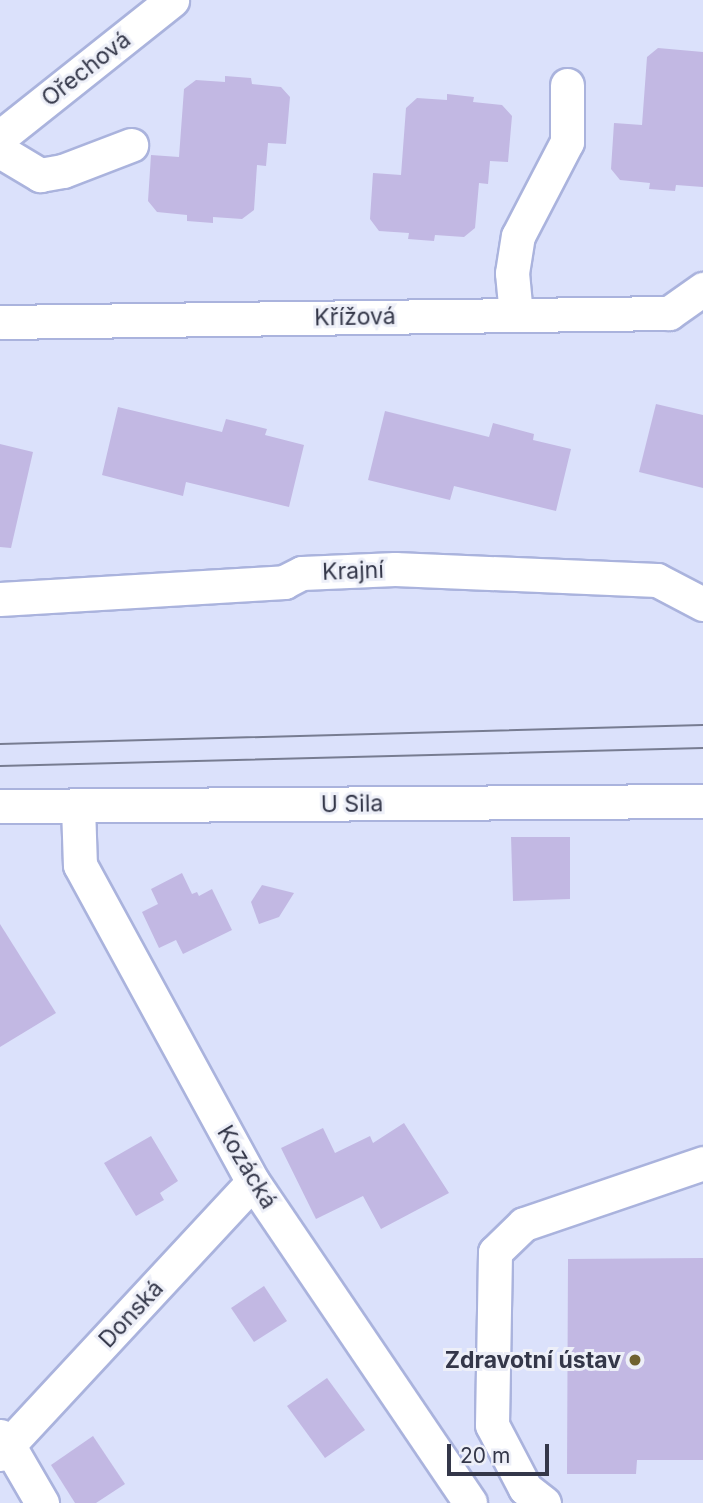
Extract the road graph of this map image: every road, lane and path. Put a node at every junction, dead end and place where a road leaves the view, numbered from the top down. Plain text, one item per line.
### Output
1 (172, 0) edge
2 (567, 85) dead end
3 (0, 137) edge
4 (131, 145) dead end
5 (0, 151) edge
6 (703, 289) edge
7 (516, 315) junction
8 (0, 322) edge
9 (0, 598) edge
10 (703, 604) edge
11 (703, 801) edge
12 (0, 806) edge
13 (78, 806) junction
14 (703, 1163) edge
15 (253, 1182) junction
16 (3, 1446) edge
17 (42, 1503) edge
18 (470, 1503) edge
19 (544, 1503) edge

1 - 3 street, Ořechová
2 - 7 street
4 - 5 street
6 - 7 street, Křížová
7 - 8 street, Křížová
9 - 10 street, Krajní
11 - 13 street, U Sila
12 - 13 street, U Sila
13 - 15 street, Kozácká
14 - 19 street
15 - 16 street, Donská
15 - 18 street, Kozácká
16 - 17 street, Donská

